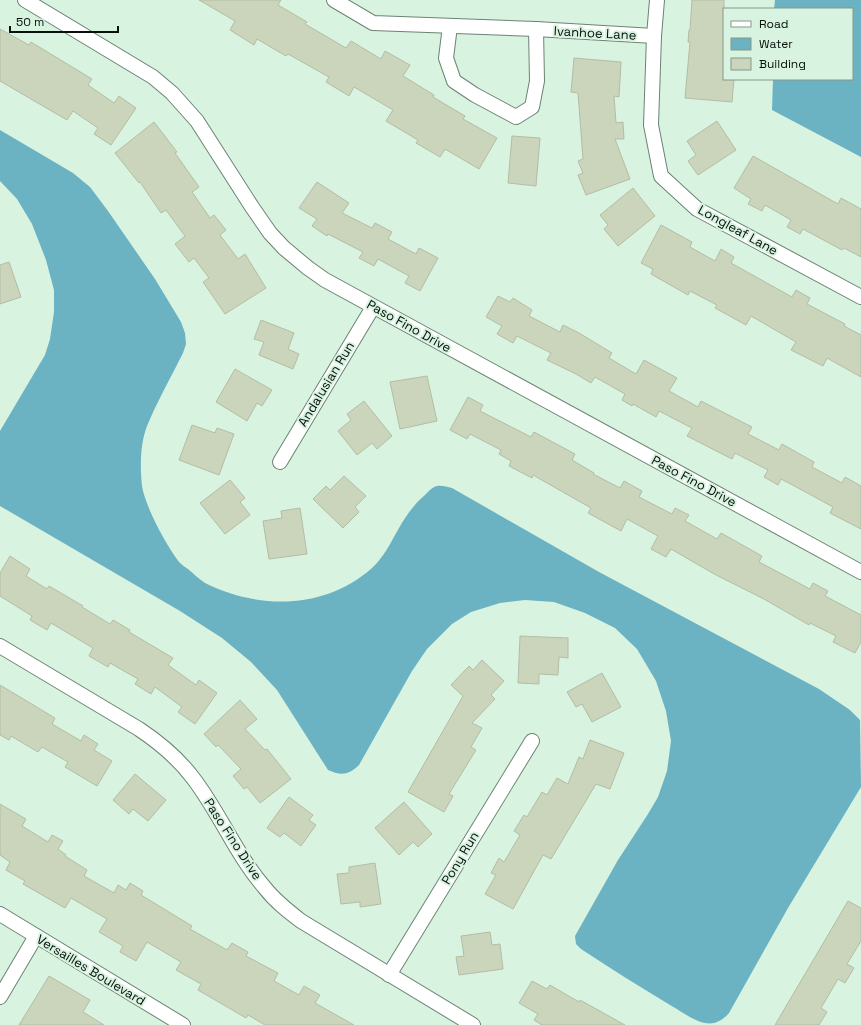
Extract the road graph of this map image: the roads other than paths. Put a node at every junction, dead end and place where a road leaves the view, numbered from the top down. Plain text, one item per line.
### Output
1 (25, 0) edge
2 (334, 0) edge
3 (657, 0) edge
4 (450, 26) junction
5 (536, 29) junction
6 (654, 36) junction
7 (861, 297) edge
8 (373, 307) junction
9 (280, 462) dead end
10 (861, 572) edge
11 (0, 646) edge
12 (532, 741) dead end
13 (0, 914) edge
14 (36, 936) junction
15 (389, 975) junction
16 (0, 997) edge
17 (183, 1025) edge
18 (473, 1025) edge

1 - 8 street, Paso Fino Drive
2 - 4 street, Ivanhoe Lane
3 - 6 street, Longleaf Lane
4 - 5 street, Ivanhoe Lane
4 - 5 street, Ivanhoe Lane
5 - 6 street, Ivanhoe Lane
6 - 7 street, Longleaf Lane
8 - 9 street, Andalusian Run
8 - 10 street, Paso Fino Drive
11 - 15 street, Paso Fino Drive
12 - 15 street, Pony Run
13 - 14 street, Versailles Boulevard
14 - 16 street
14 - 17 street, Versailles Boulevard
15 - 18 street, Paso Fino Drive

